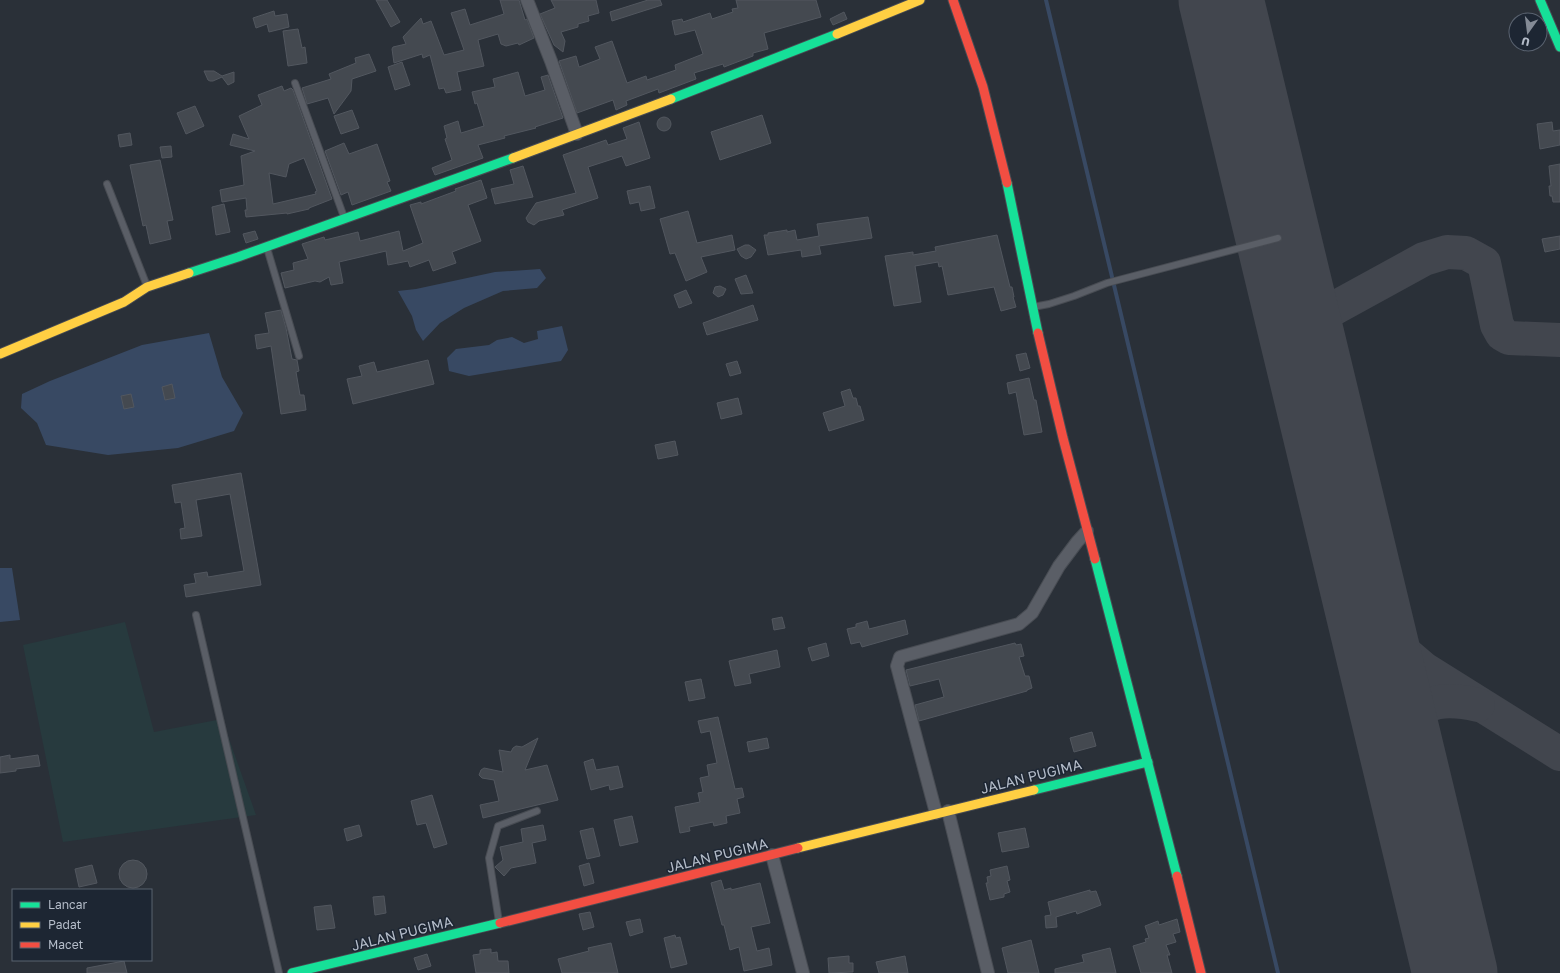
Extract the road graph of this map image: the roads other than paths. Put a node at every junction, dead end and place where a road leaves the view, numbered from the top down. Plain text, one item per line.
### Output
1 (527, 0) edge
2 (920, 0) edge
3 (953, 0) edge
4 (1540, 0) edge
5 (1560, 47) edge
6 (295, 83) dead end
7 (577, 134) junction
8 (107, 184) dead end
9 (345, 219) junction
10 (1278, 238) dead end
11 (266, 247) junction
12 (147, 287) junction
13 (1032, 308) junction
14 (0, 354) edge
15 (299, 356) dead end
16 (1087, 530) junction
17 (196, 615) dead end
18 (1148, 762) junction
19 (537, 811) dead end
20 (948, 811) junction
21 (936, 813) junction
22 (772, 855) junction
23 (499, 924) junction
24 (279, 973) edge
25 (292, 973) edge
26 (803, 973) edge
27 (988, 973) edge
28 (1201, 973) edge

1 - 7 street
2 - 7 street
3 - 13 street
4 - 5 street
6 - 9 lane
7 - 9 street
8 - 12 lane
9 - 11 street
10 - 13 lane
11 - 12 street
11 - 15 lane
12 - 14 street
13 - 16 street
16 - 18 street
16 - 21 street
17 - 24 lane
18 - 20 street, JALAN PUGIMA
18 - 28 street
19 - 23 lane
20 - 21 street, JALAN PUGIMA
20 - 27 street
21 - 22 street, JALAN PUGIMA
22 - 23 street, JALAN PUGIMA
22 - 26 street
23 - 25 street, JALAN PUGIMA

